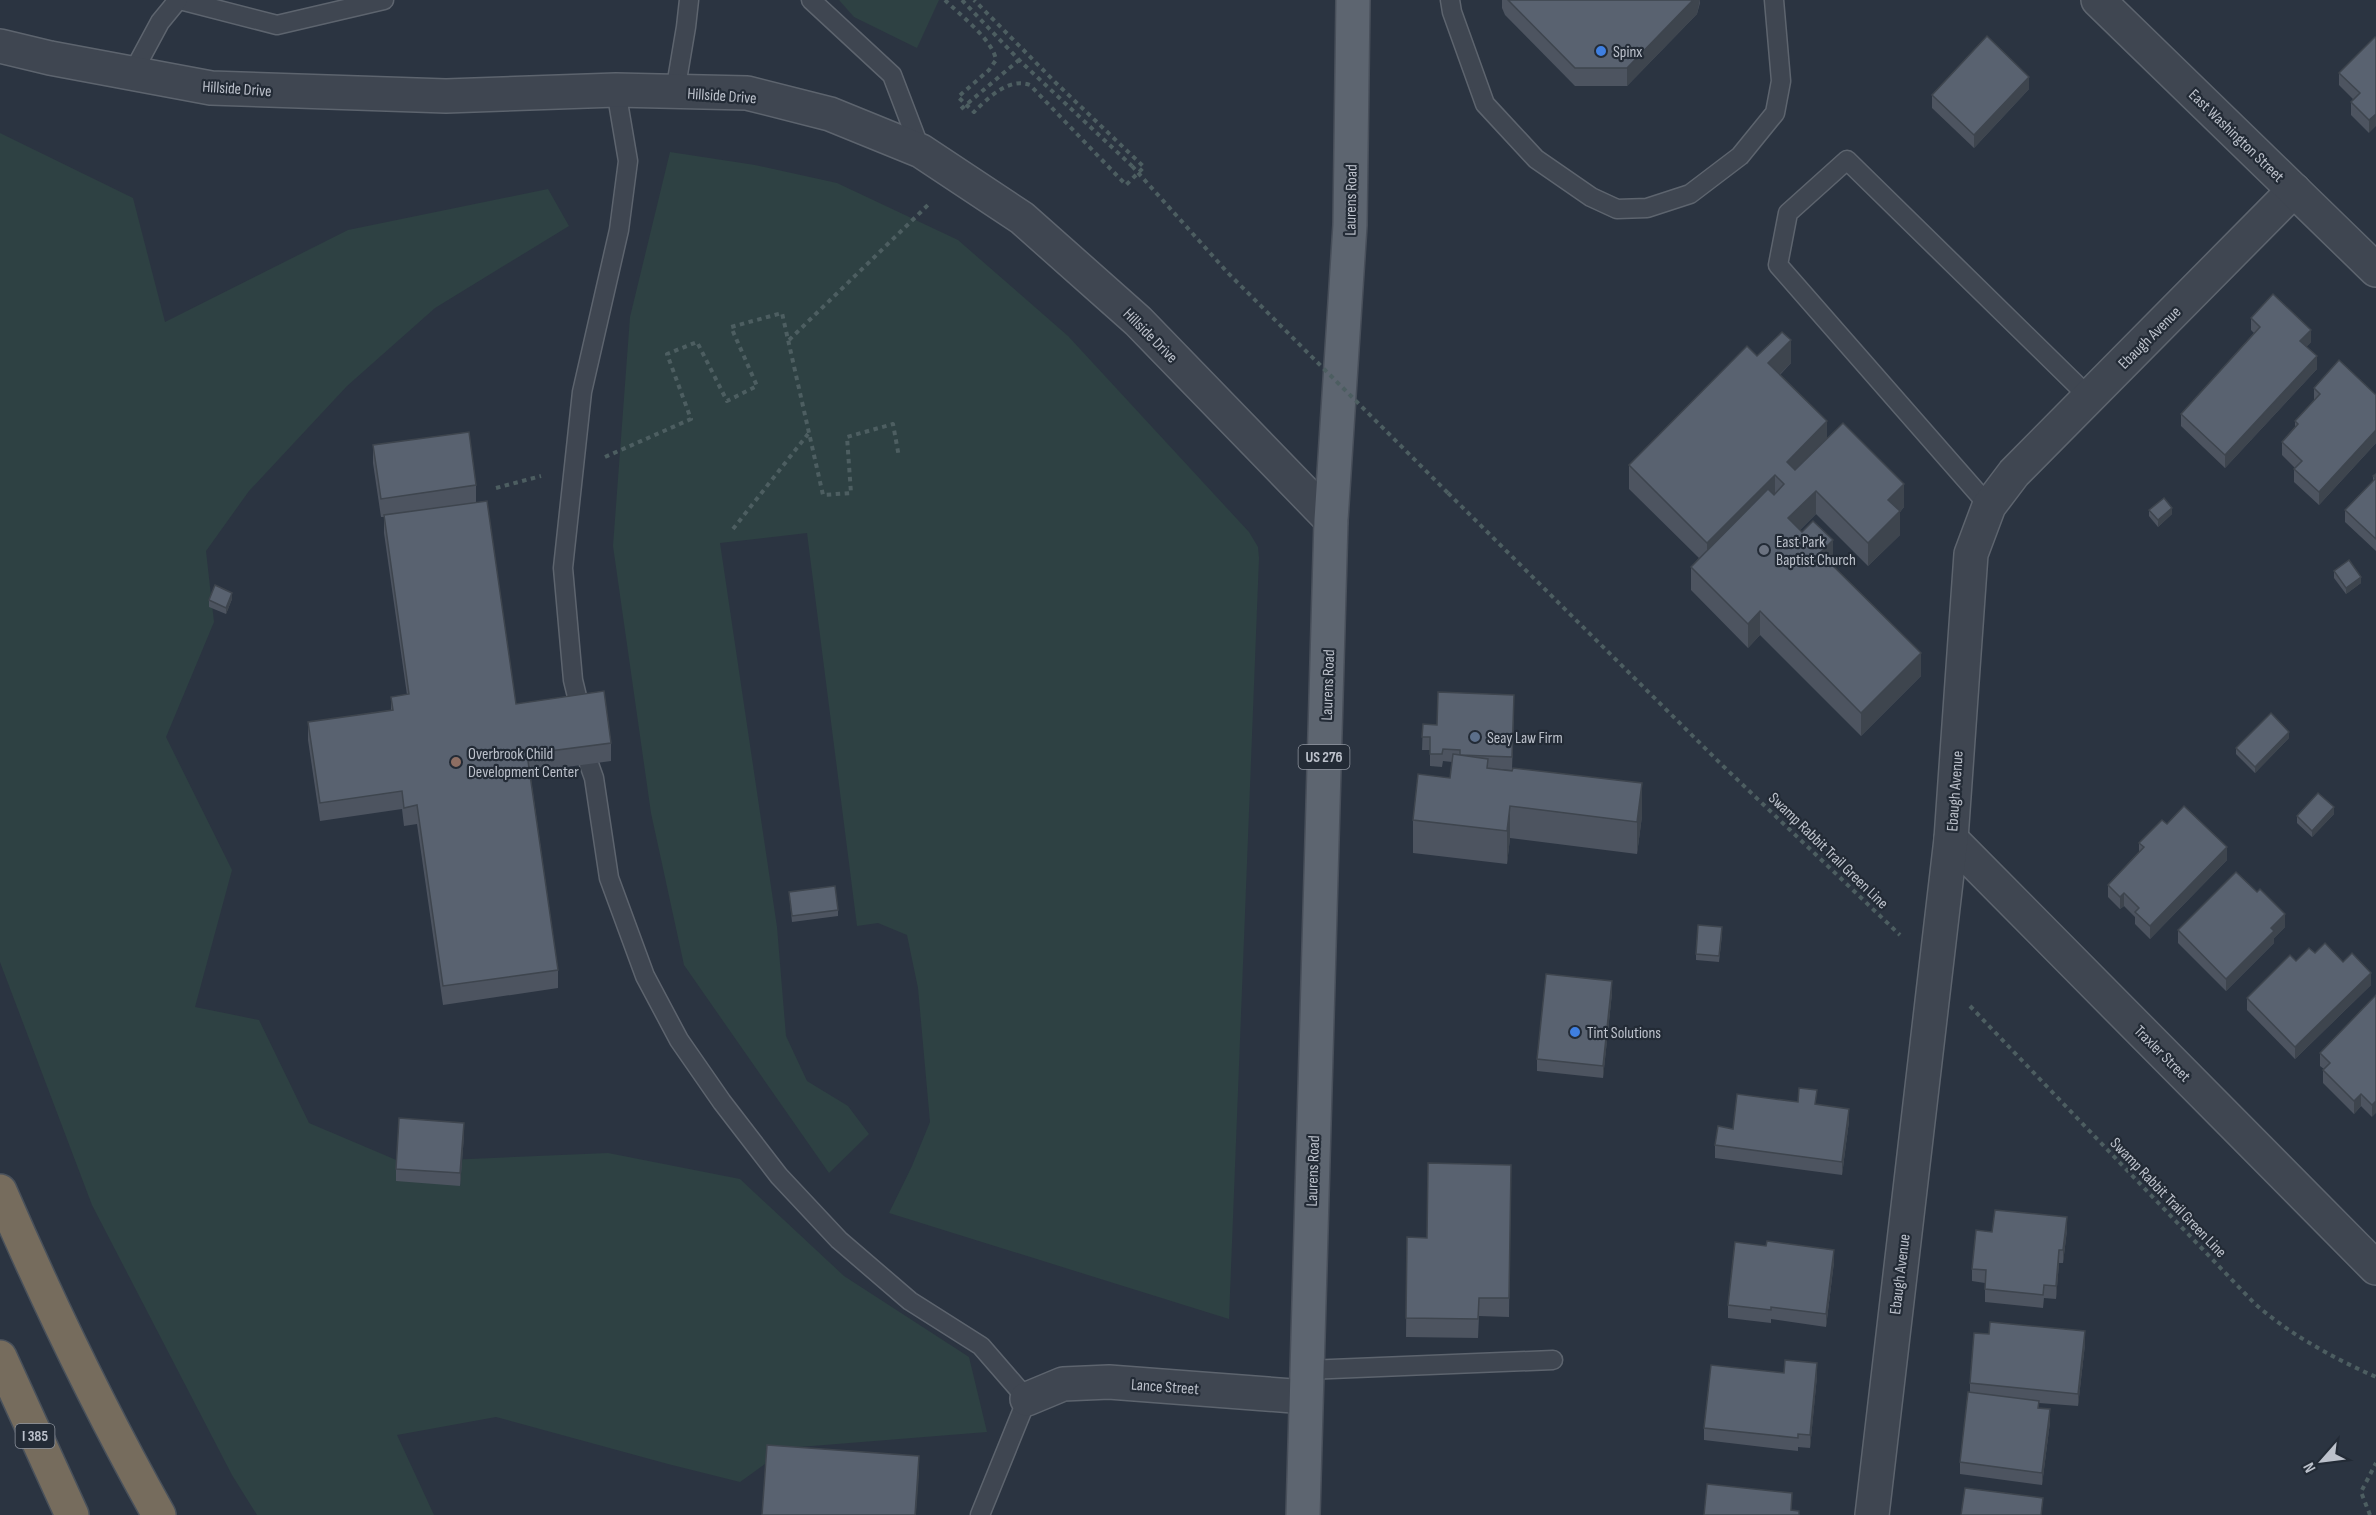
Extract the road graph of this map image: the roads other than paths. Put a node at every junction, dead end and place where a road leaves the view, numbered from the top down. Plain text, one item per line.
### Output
1 (179, 0) edge
2 (384, 0) edge
3 (689, 0) edge
4 (812, 0) edge
5 (1353, 0) edge
6 (1450, 0) edge
7 (1774, 0) edge
8 (2098, 0) edge
9 (0, 46) edge
10 (132, 74) junction
11 (616, 90) junction
12 (675, 92) junction
13 (921, 151) junction
14 (2294, 190) junction
15 (2376, 270) edge
16 (2089, 397) junction
17 (1989, 506) junction
18 (1331, 520) junction
19 (581, 713) edge
20 (589, 764) edge
21 (1951, 839) junction
22 (0, 1191) edge
23 (2376, 1268) edge
24 (0, 1357) edge
25 (1553, 1360) dead end
26 (1306, 1384) junction
27 (1027, 1399) junction
28 (72, 1515) edge
29 (159, 1515) edge
30 (980, 1515) edge
31 (1303, 1515) edge
32 (1872, 1515) edge

1 - 2 lane
1 - 10 lane
3 - 12 lane
4 - 13 lane
5 - 18 main road, Laurens Road / US 276
6 - 7 lane
8 - 14 street, East Washington Street
9 - 10 street, Hillside Drive
10 - 11 street, Hillside Drive
11 - 12 street, Hillside Drive
11 - 19 lane
12 - 13 street, Hillside Drive
13 - 18 street, Hillside Drive
14 - 15 street, East Washington Street
14 - 16 street, Ebaugh Avenue
16 - 17 street, Ebaugh Avenue
16 - 17 lane
17 - 21 street, Ebaugh Avenue
18 - 26 main road, Laurens Road / US 276
20 - 27 lane
21 - 23 street, Traxler Street
21 - 32 street, Ebaugh Avenue
22 - 29 highway
24 - 28 highway, I 385
25 - 26 lane
26 - 27 street, Lance Street
26 - 31 main road, Laurens Road / US 276
27 - 30 lane

